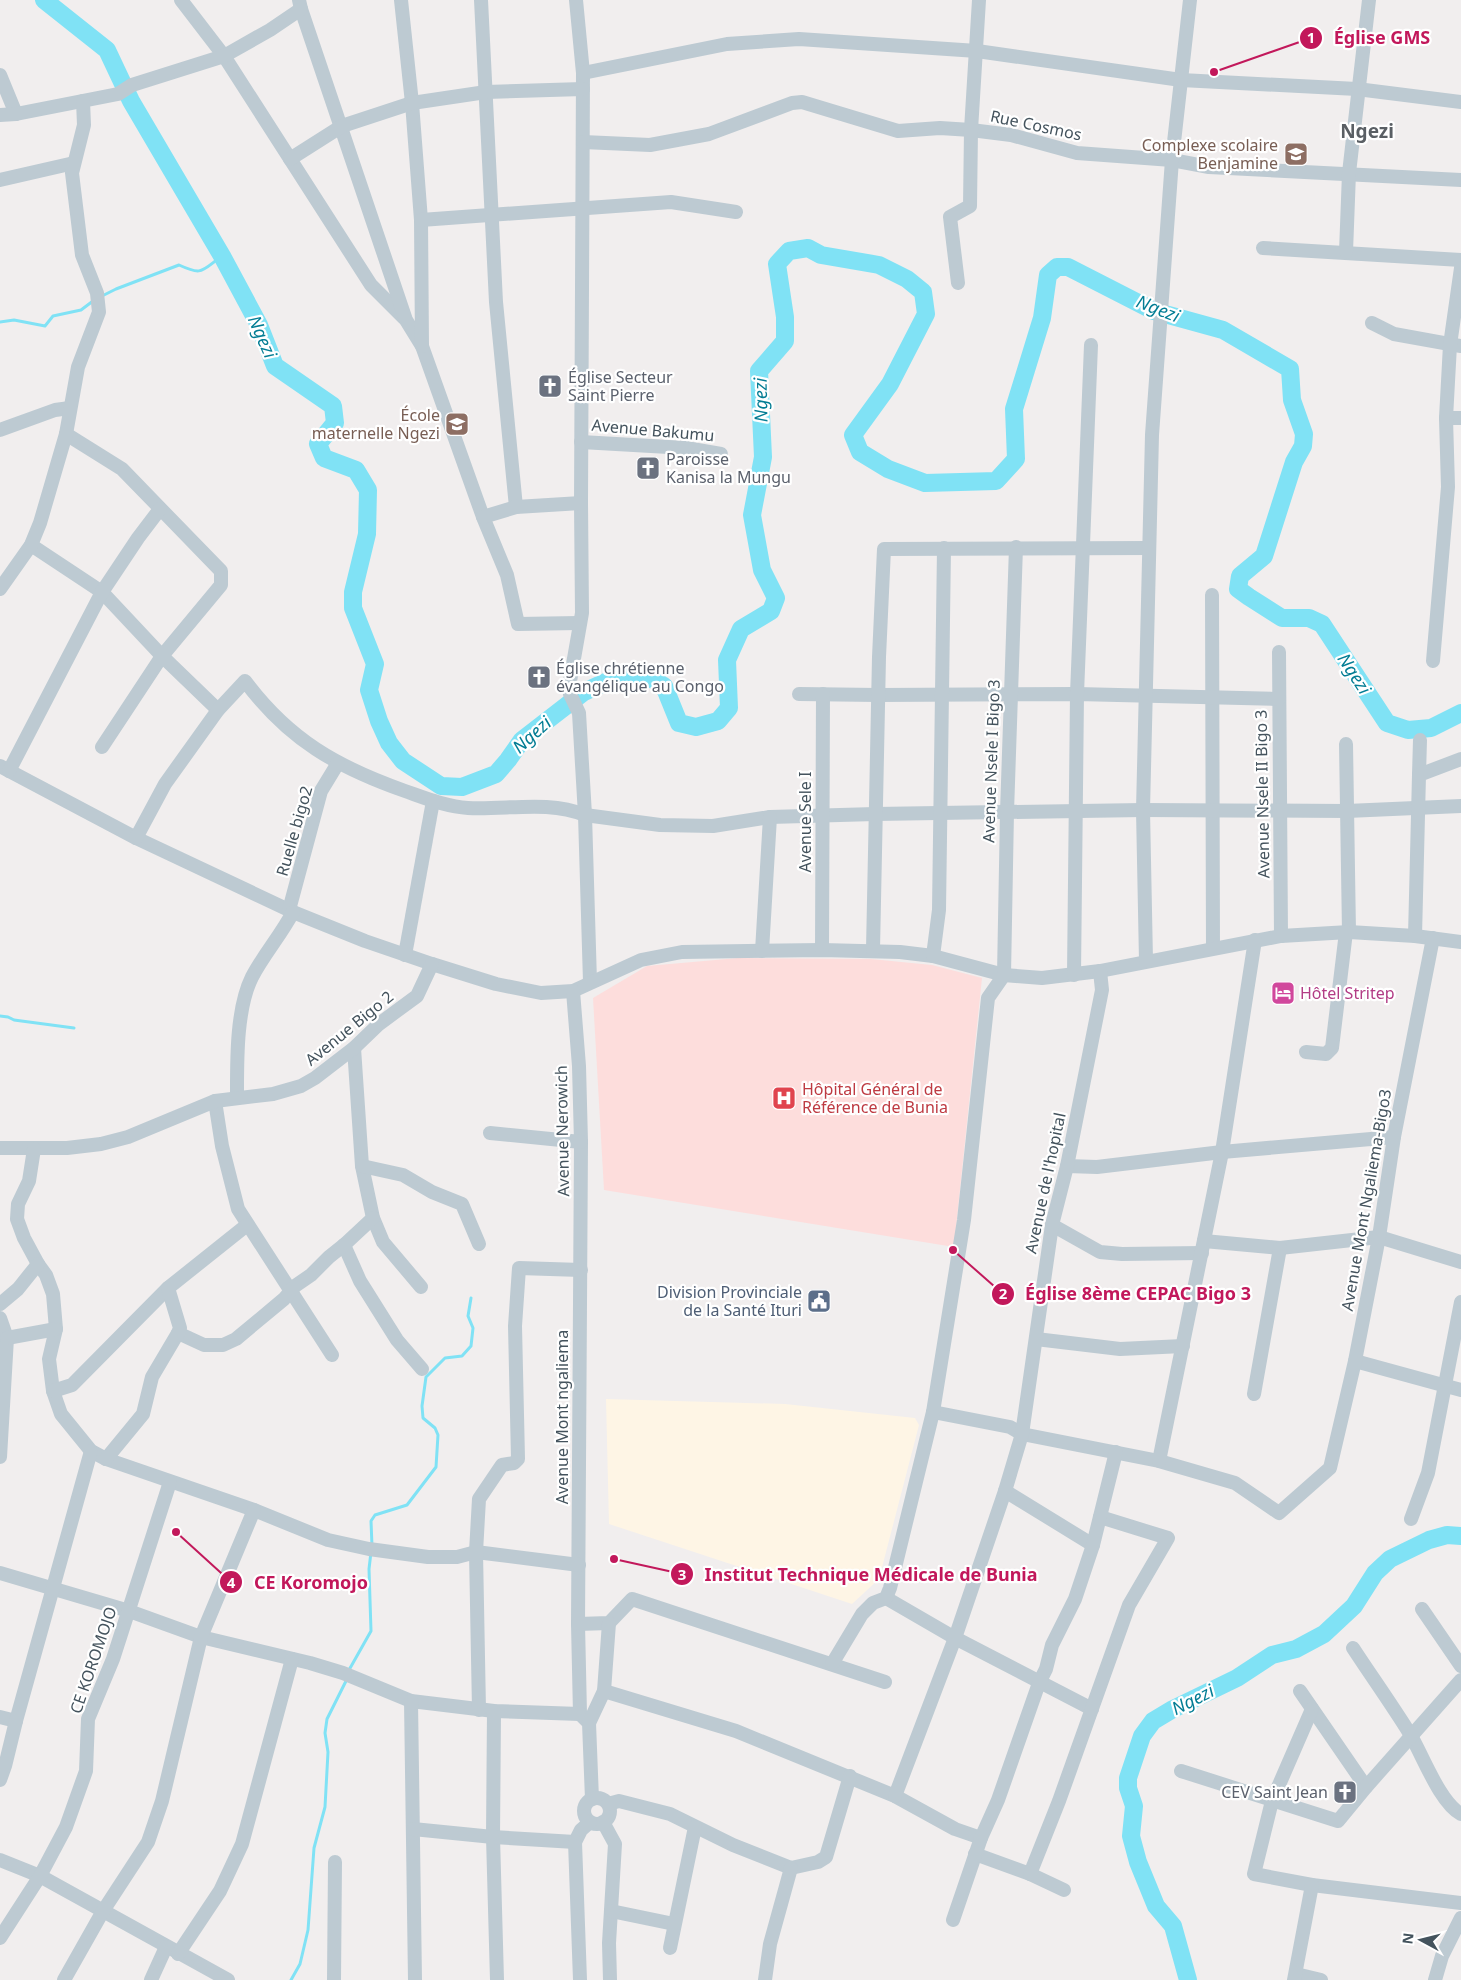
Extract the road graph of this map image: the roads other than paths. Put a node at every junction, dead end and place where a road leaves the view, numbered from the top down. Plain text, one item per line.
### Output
1 (181, 0) edge
2 (401, 0) edge
3 (481, 0) edge
4 (576, 0) edge
5 (979, 0) edge
6 (1190, 0) edge
7 (1369, 0) edge
8 (300, 4) edge
9 (977, 51) junction
10 (224, 56) junction
11 (584, 72) junction
12 (0, 75) edge
13 (1181, 80) junction
14 (1357, 88) junction
15 (583, 89) junction
16 (486, 92) junction
17 (83, 101) junction
18 (1461, 102) edge
19 (412, 104) junction
20 (16, 114) junction
21 (0, 116) edge
22 (342, 126) junction
23 (971, 130) junction
24 (583, 142) junction
25 (290, 159) junction
26 (1172, 160) junction
27 (74, 163) junction
28 (1349, 174) junction
29 (0, 180) edge
30 (1461, 180) edge
31 (582, 210) junction
32 (736, 212) dead end
33 (493, 215) junction
34 (421, 220) junction
35 (1263, 248) dead end
36 (1346, 252) junction
37 (1461, 260) edge
38 (1461, 268) edge
39 (958, 282) dead end
40 (406, 320) junction
41 (1372, 323) dead end
42 (1090, 345) dead end
43 (422, 346) junction
44 (1456, 346) edge
45 (70, 408) junction
46 (1446, 418) junction
47 (1461, 418) edge
48 (0, 430) edge
49 (66, 434) junction
50 (581, 442) junction
51 (721, 454) dead end
52 (581, 502) junction
53 (516, 506) junction
54 (160, 509) junction
55 (483, 517) junction
56 (31, 545) junction
57 (1016, 547) junction
58 (944, 548) junction
59 (1083, 548) junction
60 (1150, 548) junction
61 (0, 589) edge
62 (102, 592) junction
63 (1212, 595) dead end
64 (579, 623) junction
65 (1279, 652) dead end
66 (162, 656) junction
67 (1433, 661) dead end
68 (799, 694) dead end
69 (823, 694) junction
70 (1077, 694) junction
71 (941, 695) junction
72 (1010, 695) junction
73 (878, 696) junction
74 (1145, 696) junction
75 (1211, 697) junction
76 (1279, 699) junction
77 (218, 710) junction
78 (1420, 740) dead end
79 (1346, 744) dead end
80 (102, 747) dead end
81 (1461, 759) edge
82 (338, 763) junction
83 (4, 769) edge
84 (1419, 775) junction
85 (433, 801) junction
86 (1461, 806) edge
87 (1418, 809) junction
88 (1143, 810) junction
89 (1212, 810) junction
90 (1280, 810) junction
91 (1075, 811) junction
92 (1347, 811) junction
93 (1007, 812) junction
94 (875, 814) junction
95 (940, 814) junction
96 (822, 815) junction
97 (585, 816) junction
98 (770, 818) junction
99 (136, 838) junction
100 (291, 911) junction
101 (1348, 932) junction
102 (1281, 936) junction
103 (1415, 936) junction
104 (1434, 938) junction
105 (1255, 940) junction
106 (1461, 942) edge
107 (1213, 948) junction
108 (822, 950) junction
109 (873, 950) junction
110 (762, 951) junction
111 (405, 955) junction
112 (933, 956) junction
113 (1146, 961) junction
114 (432, 964) junction
115 (1100, 971) junction
116 (1004, 975) junction
117 (1074, 975) junction
118 (590, 982) junction
119 (573, 991) junction
120 (354, 1048) junction
121 (1306, 1052) dead end
122 (237, 1098) junction
123 (215, 1101) junction
124 (490, 1133) dead end
125 (1394, 1137) junction
126 (581, 1142) junction
127 (0, 1148) edge
128 (34, 1149) junction
129 (1222, 1152) junction
130 (362, 1166) junction
131 (1067, 1166) junction
132 (372, 1218) junction
133 (247, 1225) junction
134 (1052, 1225) junction
135 (1378, 1237) junction
136 (479, 1244) dead end
137 (344, 1245) junction
138 (1203, 1247) junction
139 (1280, 1248) junction
140 (1461, 1262) edge
141 (38, 1264) junction
142 (581, 1270) junction
143 (421, 1287) dead end
144 (168, 1288) junction
145 (290, 1292) junction
146 (1461, 1302) edge
147 (0, 1304) edge
148 (1, 1322) edge
149 (56, 1329) junction
150 (178, 1333) junction
151 (7, 1338) junction
152 (1036, 1339) junction
153 (1183, 1346) junction
154 (332, 1355) dead end
155 (1354, 1361) junction
156 (422, 1369) dead end
157 (1444, 1386) junction
158 (53, 1390) junction
159 (1461, 1390) edge
160 (1254, 1394) dead end
161 (933, 1412) junction
162 (1022, 1434) junction
163 (91, 1451) junction
164 (1116, 1452) junction
165 (0, 1456) edge
166 (106, 1459) junction
167 (1159, 1461) junction
168 (170, 1482) junction
169 (1005, 1491) junction
170 (254, 1510) junction
171 (1100, 1517) junction
172 (1411, 1519) dead end
173 (1093, 1545) junction
174 (476, 1552) junction
175 (579, 1565) junction
176 (0, 1573) edge
177 (54, 1589) junction
178 (886, 1598) junction
179 (1422, 1609) dead end
180 (129, 1611) junction
181 (609, 1623) junction
182 (578, 1624) junction
183 (201, 1637) junction
184 (955, 1638) junction
185 (1353, 1648) dead end
186 (292, 1659) junction
187 (832, 1664) junction
188 (1461, 1666) edge
189 (1461, 1680) edge
190 (885, 1682) dead end
191 (1039, 1683) junction
192 (604, 1691) junction
193 (1300, 1691) dead end
194 (411, 1701) junction
195 (1312, 1708) junction
196 (1092, 1709) junction
197 (479, 1710) junction
198 (494, 1712) junction
199 (0, 1717) edge
200 (584, 1718) junction
201 (16, 1722) junction
202 (1411, 1736) junction
203 (1181, 1771) dead end
204 (850, 1776) junction
205 (0, 1780) edge
206 (1366, 1787) junction
207 (895, 1796) junction
208 (592, 1799) junction
209 (1272, 1801) junction
210 (608, 1804) junction
211 (1461, 1814) edge
212 (597, 1822) junction
213 (695, 1827) junction
214 (413, 1829) junction
215 (493, 1837) junction
216 (980, 1838) junction
217 (575, 1842) junction
218 (975, 1854) junction
219 (0, 1860) edge
220 (335, 1862) dead end
221 (791, 1868) junction
222 (1030, 1874) junction
223 (40, 1876) junction
224 (1312, 1885) junction
225 (1064, 1890) dead end
226 (1461, 1903) edge
227 (103, 1911) junction
228 (611, 1911) junction
229 (1461, 1918) edge
230 (953, 1920) dead end
231 (674, 1924) junction
232 (0, 1938) edge
233 (670, 1948) dead end
234 (172, 1951) junction
235 (1295, 1977) edge
236 (64, 1980) edge
237 (151, 1980) edge
238 (228, 1980) edge
239 (334, 1980) edge
240 (415, 1980) edge
241 (497, 1980) edge
242 (580, 1980) edge
243 (610, 1980) edge
244 (765, 1980) edge
245 (1321, 1980) edge
246 (1435, 1980) edge

1 - 10 street
2 - 19 street
3 - 16 street
4 - 11 street
5 - 9 street
6 - 13 street
7 - 14 street
8 - 10 street
8 - 22 street
9 - 11 street
9 - 13 street
9 - 23 street
10 - 17 street
10 - 25 street
11 - 15 street
12 - 20 street
13 - 14 street
13 - 26 street
14 - 18 street
14 - 28 street
15 - 16 street
15 - 24 street
16 - 19 street
16 - 33 street
17 - 20 street
17 - 27 street
19 - 22 street
19 - 34 street
20 - 21 street
22 - 25 street
22 - 40 street
23 - 24 street, Rue Cosmos
23 - 26 street, Rue Cosmos
23 - 39 street
24 - 31 street
25 - 40 street
26 - 28 street, Rue Cosmos
26 - 60 street
27 - 29 street
27 - 45 street
28 - 30 street, Rue Cosmos
28 - 36 street
31 - 32 street
31 - 33 street
31 - 50 street
33 - 34 street
33 - 53 street
34 - 43 street
35 - 36 street
36 - 37 street
38 - 44 street
40 - 43 street
41 - 44 street
42 - 59 street
43 - 55 street
44 - 46 street
45 - 48 street
45 - 49 street
46 - 47 street
46 - 67 street
49 - 54 street
49 - 56 street
50 - 51 street, Avenue Bakumu
50 - 52 street
52 - 53 street
52 - 64 street
53 - 55 street
54 - 62 street
54 - 66 street
55 - 64 street
56 - 61 street
56 - 62 street
57 - 58 street
57 - 59 street
57 - 72 street, Avenue Nsele I Bigo 3
58 - 71 street
58 - 73 street
59 - 60 street
59 - 70 street
60 - 74 street
62 - 66 street
62 - 83 street
63 - 75 street
64 - 97 street
65 - 76 street, Avenue Nsele II Bigo 3
66 - 77 street
66 - 80 street
68 - 69 street
69 - 73 street
69 - 96 street, Avenue Sele I
70 - 72 street
70 - 74 street
70 - 91 street
71 - 72 street
71 - 73 street
71 - 95 street
72 - 93 street, Avenue Nsele I Bigo 3
73 - 94 street
74 - 75 street
74 - 88 street
75 - 76 street
75 - 89 street
76 - 90 street, Avenue Nsele II Bigo 3
77 - 82 street
77 - 99 street
78 - 84 street
79 - 92 street
81 - 84 street
82 - 85 street
82 - 100 street, Ruelle bigo2
83 - 99 street
84 - 87 street
85 - 97 street
85 - 111 street
86 - 87 street
87 - 92 street
87 - 103 street
88 - 89 street
88 - 91 street
88 - 113 street
89 - 90 street
89 - 107 street
90 - 92 street
90 - 102 street, Avenue Nsele II Bigo 3
91 - 93 street
91 - 117 street
92 - 101 street
93 - 95 street
93 - 116 street, Avenue Nsele I Bigo 3
94 - 95 street
94 - 96 street
94 - 109 street
95 - 112 street
96 - 98 street
96 - 108 street, Avenue Sele I
97 - 98 street
97 - 118 street
98 - 110 street
99 - 100 street
100 - 111 street
100 - 122 street, Ruelle bigo2
101 - 102 street
101 - 103 street
101 - 121 street
102 - 105 street
103 - 104 street
104 - 106 street
104 - 125 street, Avenue Mont Ngaliema-Bigo3
105 - 107 street
105 - 129 street
107 - 113 street
108 - 109 street
108 - 110 street
109 - 112 street
110 - 118 street
111 - 114 street
112 - 116 street
113 - 115 street
114 - 119 street
114 - 120 street, Avenue Bigo 2
115 - 117 street
115 - 131 street, Avenue de l'hopital
116 - 117 street
116 - 161 street
118 - 119 street
119 - 126 street, Avenue Nerowich
120 - 122 street, Avenue Bigo 2
120 - 130 street
122 - 123 street, Avenue Bigo 2
123 - 128 street, Avenue Bigo 2
123 - 133 street
124 - 126 street
125 - 129 street
125 - 135 street, Avenue Mont Ngaliema-Bigo3
126 - 142 street, Avenue Nerowich
127 - 128 street, Avenue Bigo 2
128 - 141 street
129 - 131 street
129 - 138 street
130 - 132 street
130 - 136 street
131 - 134 street, Avenue de l'hopital
132 - 137 street
132 - 143 street
133 - 144 street
133 - 145 street
134 - 138 street
134 - 152 street, Avenue de l'hopital
135 - 139 street
135 - 140 street
135 - 155 street, Avenue Mont Ngaliema-Bigo3
137 - 145 street
137 - 156 street
138 - 139 street
138 - 153 street
139 - 160 street
141 - 147 street
141 - 149 street
142 - 174 street
142 - 175 street, Avenue Mont ngaliema
144 - 150 street
144 - 158 street
145 - 150 street
145 - 154 street
146 - 157 street
148 - 151 street
149 - 151 street
149 - 158 street
150 - 166 street
151 - 165 street
152 - 153 street
152 - 162 street, Avenue de l'hopital
153 - 167 street
155 - 157 street
155 - 167 street, Avenue Mont Ngaliema-Bigo3
157 - 159 street
157 - 172 street
158 - 163 street
161 - 162 street
161 - 178 street
162 - 164 street
162 - 169 street, Avenue de l'hopital
163 - 166 street
163 - 177 street
164 - 167 street
164 - 171 street
166 - 168 street
168 - 170 street
168 - 180 street, CE KOROMOJO
169 - 173 street
169 - 184 street, Avenue de l'hopital
170 - 174 street
170 - 183 street
171 - 173 street
171 - 196 street
173 - 191 street
174 - 175 street
174 - 197 street
175 - 182 street, Avenue Mont ngaliema
176 - 177 street
177 - 180 street
177 - 201 street
178 - 184 street
178 - 187 street
179 - 188 street
180 - 183 street
180 - 223 street, CE KOROMOJO
181 - 182 street
181 - 187 street
181 - 192 street
182 - 200 street, Avenue Mont ngaliema
183 - 186 street
183 - 227 street
184 - 191 street
184 - 207 street, Avenue de l'hopital
185 - 202 street
186 - 194 street
186 - 234 street
187 - 190 street
189 - 202 street
191 - 196 street
191 - 216 street
192 - 200 street
192 - 204 street
193 - 195 street
194 - 197 street
194 - 214 street
195 - 206 street
195 - 209 street
196 - 222 street
197 - 198 street
198 - 200 street
198 - 215 street
199 - 201 street
200 - 208 street, Avenue Mont ngaliema
201 - 205 street
202 - 206 street
202 - 211 street
203 - 209 street
204 - 207 street
204 - 221 street
206 - 209 street
207 - 216 street
208 - 210 street
208 - 212 street
209 - 224 street
210 - 212 street
210 - 213 street
212 - 217 street
212 - 228 street
213 - 221 street
213 - 231 street
214 - 215 street
214 - 240 street
215 - 217 street
215 - 241 street
216 - 218 street
217 - 242 street
218 - 222 street
218 - 230 street
219 - 223 street
220 - 239 street
221 - 244 street
222 - 225 street
223 - 227 street
223 - 232 street, CE KOROMOJO
224 - 226 street
224 - 235 street
227 - 234 street
227 - 236 street
228 - 231 street
228 - 243 street
229 - 246 street
231 - 233 street
234 - 237 street
234 - 238 street
235 - 245 street

